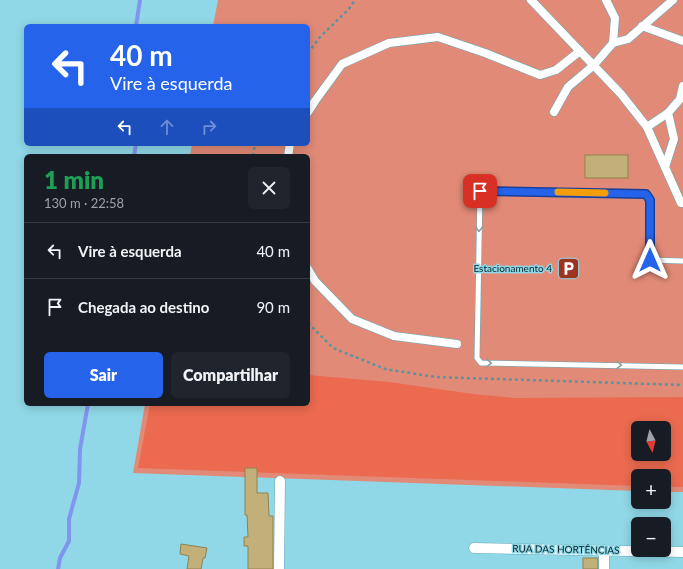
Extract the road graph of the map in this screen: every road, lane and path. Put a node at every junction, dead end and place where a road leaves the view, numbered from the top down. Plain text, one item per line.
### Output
1 (355, 0) edge
2 (532, 0) edge
3 (606, 0) edge
4 (673, 0) edge
5 (642, 26) junction
6 (683, 42) edge
7 (613, 43) junction
8 (310, 50) edge
9 (580, 51) junction
10 (594, 65) junction
11 (683, 86) edge
12 (310, 108) edge
13 (554, 112) dead end
14 (668, 113) junction
15 (647, 127) junction
16 (665, 167) junction
17 (683, 203) edge
18 (683, 261) edge
19 (310, 272) edge
20 (457, 344) dead end
21 (683, 367) edge
22 (280, 481) dead end
23 (474, 548) dead end
24 (604, 550) junction
25 (683, 552) edge
26 (279, 569) edge
27 (604, 569) edge

1 - 8 path
2 - 9 street
3 - 7 street
4 - 5 street
5 - 6 street
5 - 7 street
7 - 10 street
9 - 10 street
9 - 12 street
10 - 13 street
10 - 15 street
11 - 14 street
14 - 15 street
14 - 16 street
15 - 16 street
16 - 17 street
18 -> 21 lane
19 - 20 street
22 - 26 street
23 - 24 street, RUA DAS HORTÊNCIAS
24 - 25 street, RUA DAS HORTÊNCIAS
24 - 27 street

